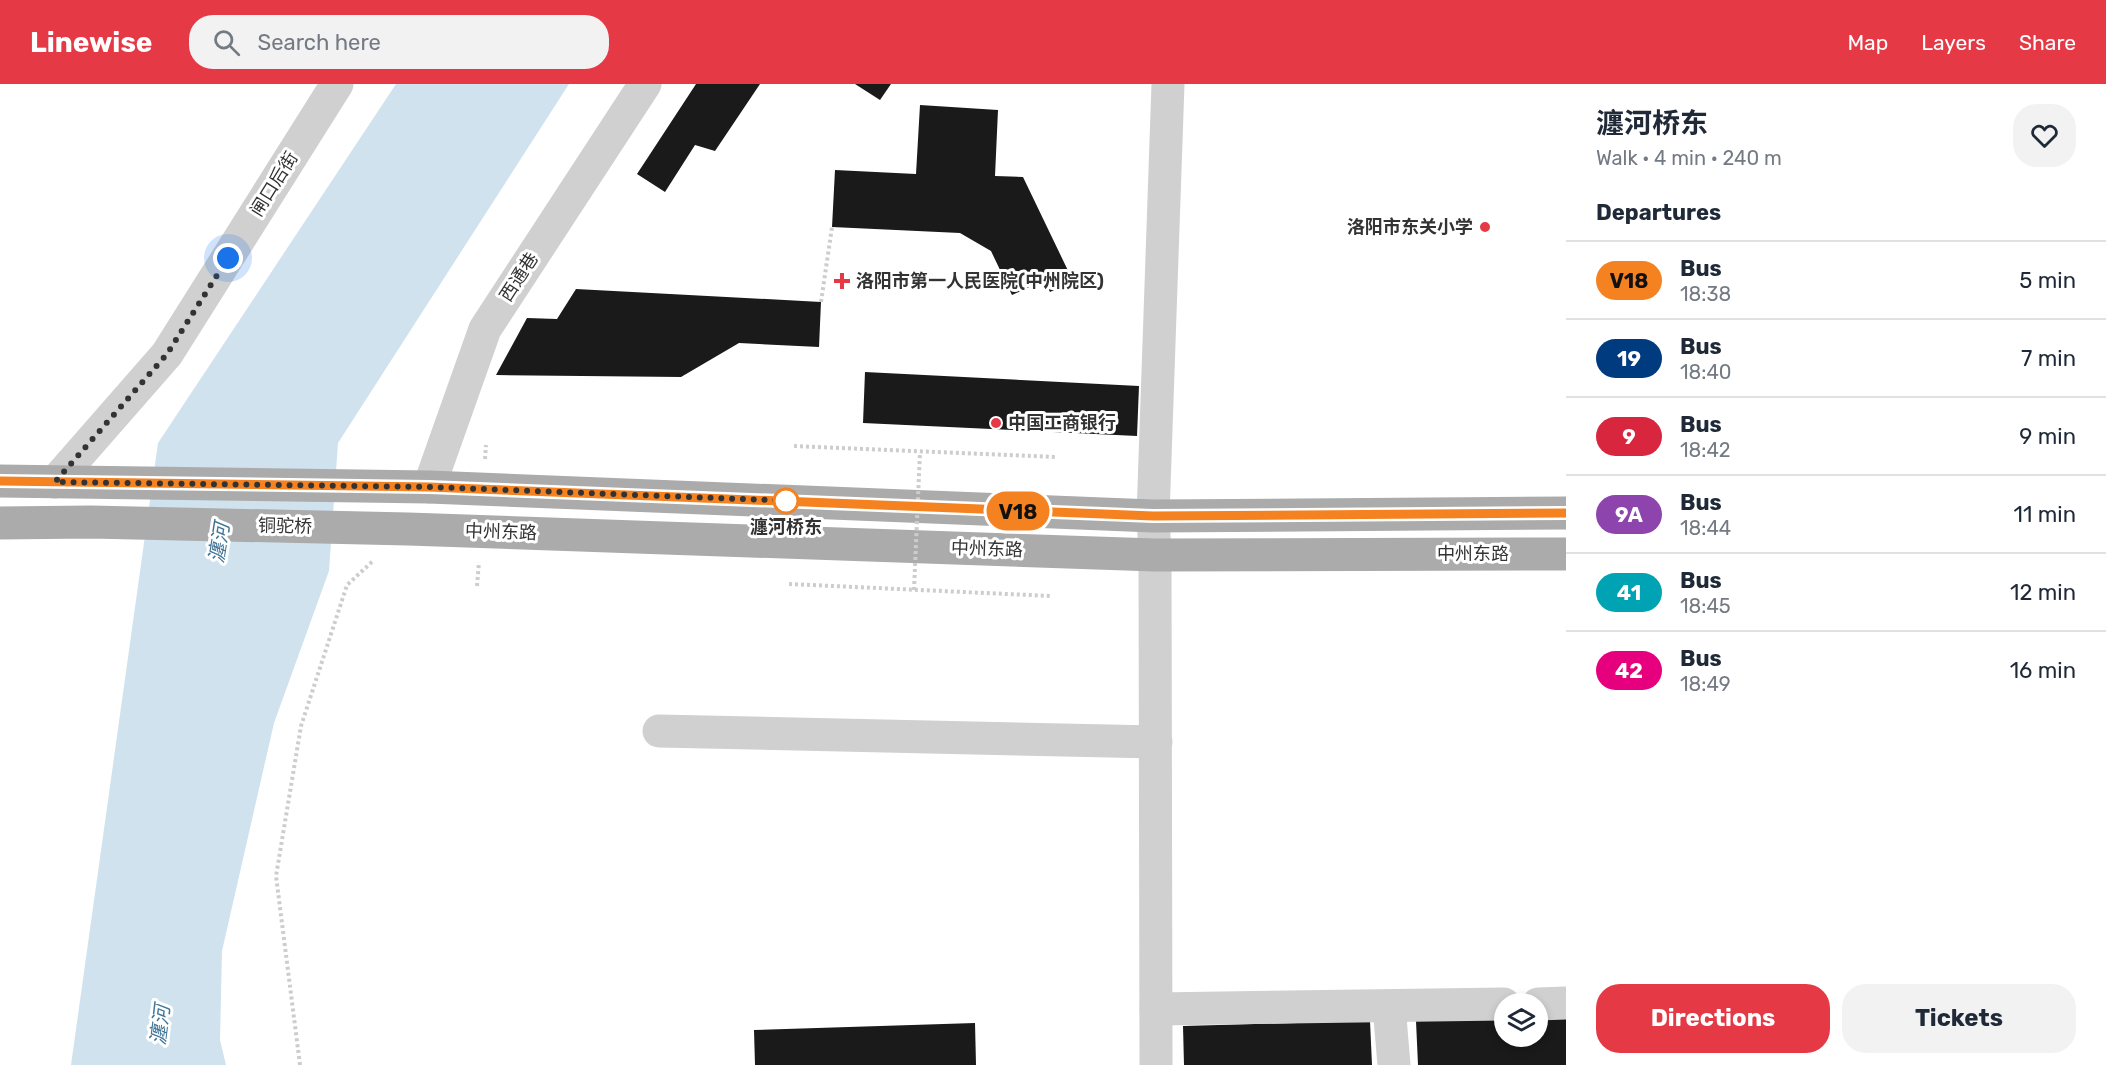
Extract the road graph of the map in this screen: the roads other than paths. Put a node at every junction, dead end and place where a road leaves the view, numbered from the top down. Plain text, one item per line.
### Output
1 (338, 84) edge
2 (645, 84) edge
3 (1168, 84) edge
4 (0, 481) edge
5 (55, 482) junction
6 (429, 487) junction
7 (1566, 513) edge
8 (1153, 516) junction
9 (0, 523) edge
10 (408, 529) joint
11 (1566, 554) edge
12 (1155, 555) junction
13 (659, 731) dead end
14 (1155, 742) junction
15 (1566, 1003) edge
16 (1494, 1004) edge
17 (1548, 1004) edge
18 (1389, 1006) junction
19 (1156, 1009) junction
20 (1156, 1065) edge
21 (1394, 1065) edge

1 - 5 street, 闸口后街
2 - 6 street, 西通巷
3 - 8 street
4 - 5 main road
5 - 6 main road
6 - 8 main road
7 - 8 main road
8 - 12 street
9 - 10 main road, 铜驼桥
10 - 12 main road, 中州东路
11 - 12 main road, 中州东路
12 - 14 street
13 - 14 street
14 - 19 street
15 - 17 street
16 - 18 street
18 - 19 street
18 - 21 street
19 - 20 street

